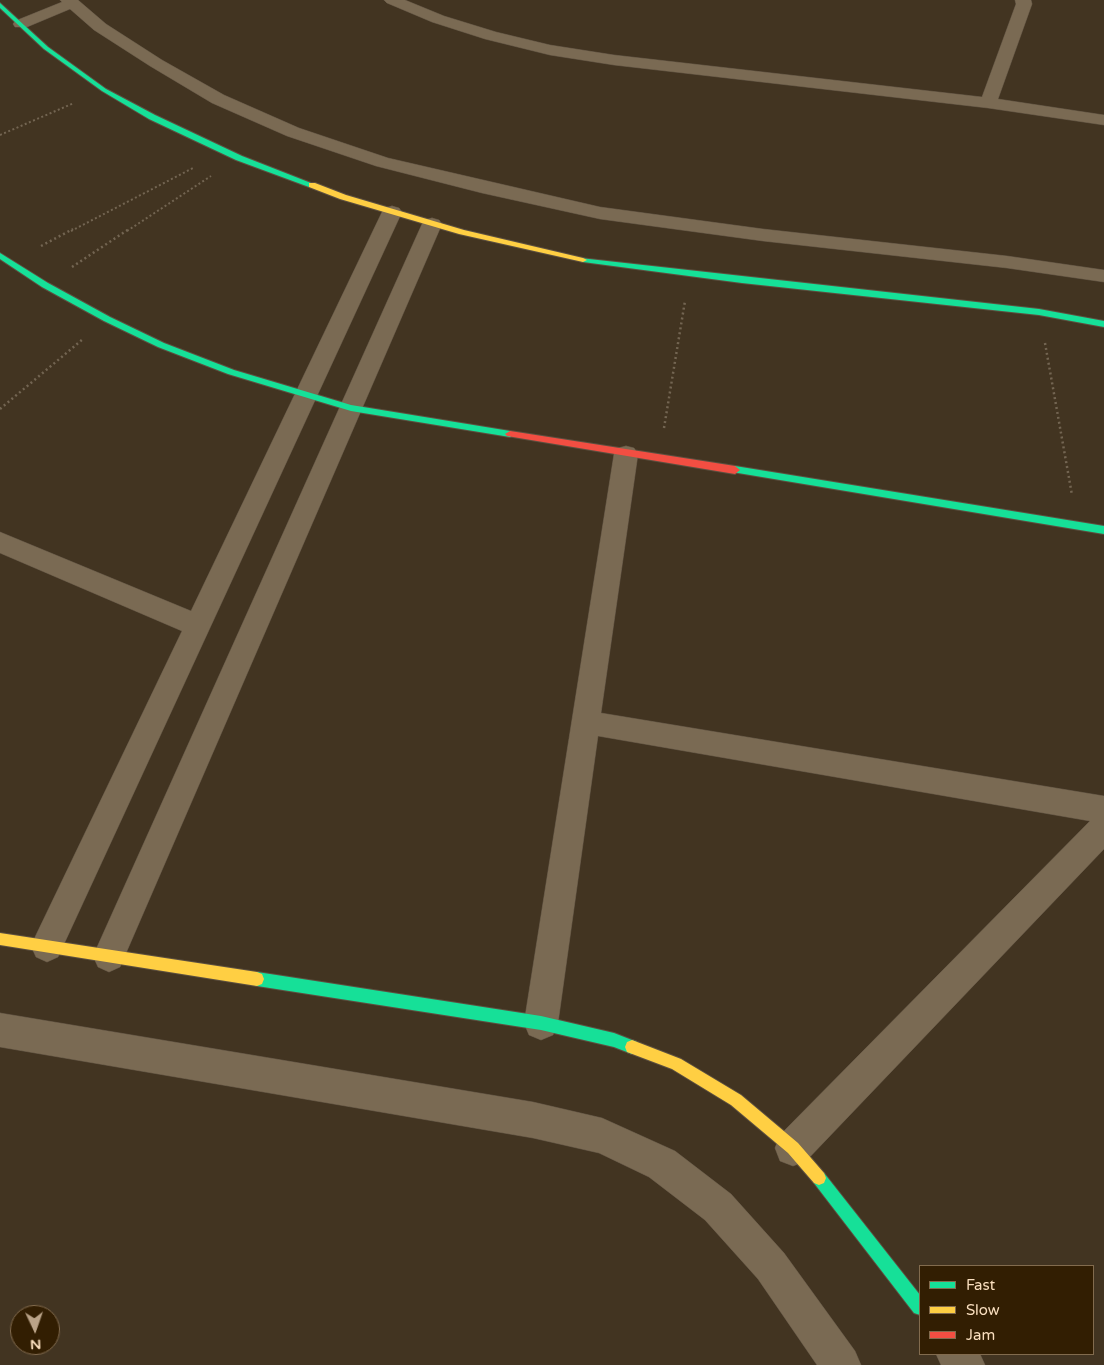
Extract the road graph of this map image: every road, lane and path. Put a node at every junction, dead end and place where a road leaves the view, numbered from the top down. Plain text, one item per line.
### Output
1 (392, 0) edge
2 (1023, 0) edge
3 (70, 2) edge
4 (0, 5) edge
5 (20, 24) junction
6 (104, 90) junction
7 (988, 103) junction
8 (1104, 120) edge
9 (0, 135) edge
10 (225, 152) junction
11 (239, 158) junction
12 (392, 212) junction
13 (432, 224) junction
14 (0, 254) edge
15 (11, 262) junction
16 (690, 274) junction
17 (1104, 276) edge
18 (45, 285) junction
19 (1039, 312) junction
20 (107, 319) junction
21 (1104, 324) edge
22 (306, 396) junction
23 (351, 408) junction
24 (0, 409) edge
25 (626, 454) junction
26 (660, 459) junction
27 (1078, 525) junction
28 (1104, 530) edge
29 (0, 542) edge
30 (198, 626) junction
31 (585, 722) junction
32 (1104, 810) edge
33 (1104, 828) edge
34 (0, 939) edge
35 (47, 946) junction
36 (109, 956) junction
37 (540, 1023) junction
38 (0, 1030) edge
39 (793, 1148) junction
40 (919, 1306) edge
41 (957, 1355) edge
42 (841, 1365) edge
43 (965, 1365) edge

1 - 7 street
2 - 7 street
3 - 5 street
3 - 17 street
4 - 5 street
5 - 6 street
6 - 9 path
6 - 10 street
7 - 8 street
10 - 11 street
10 - 15 path
11 - 12 street
11 - 18 path
12 - 13 street
12 - 22 street
13 - 16 street
13 - 23 street
14 - 15 street
15 - 18 street
16 - 19 street
16 - 26 path
18 - 20 street
19 - 21 street
19 - 27 path
20 - 22 street
20 - 24 path
22 - 23 street
22 - 30 street
23 - 25 street
23 - 36 street
25 - 26 street
25 - 31 street
26 - 27 street
27 - 28 street
29 - 30 street
30 - 35 street
31 - 32 street
31 - 37 street
33 - 39 street
34 - 35 street
35 - 36 street
36 - 37 street
37 - 39 street
38 - 42 street
39 - 40 street
41 - 43 street

